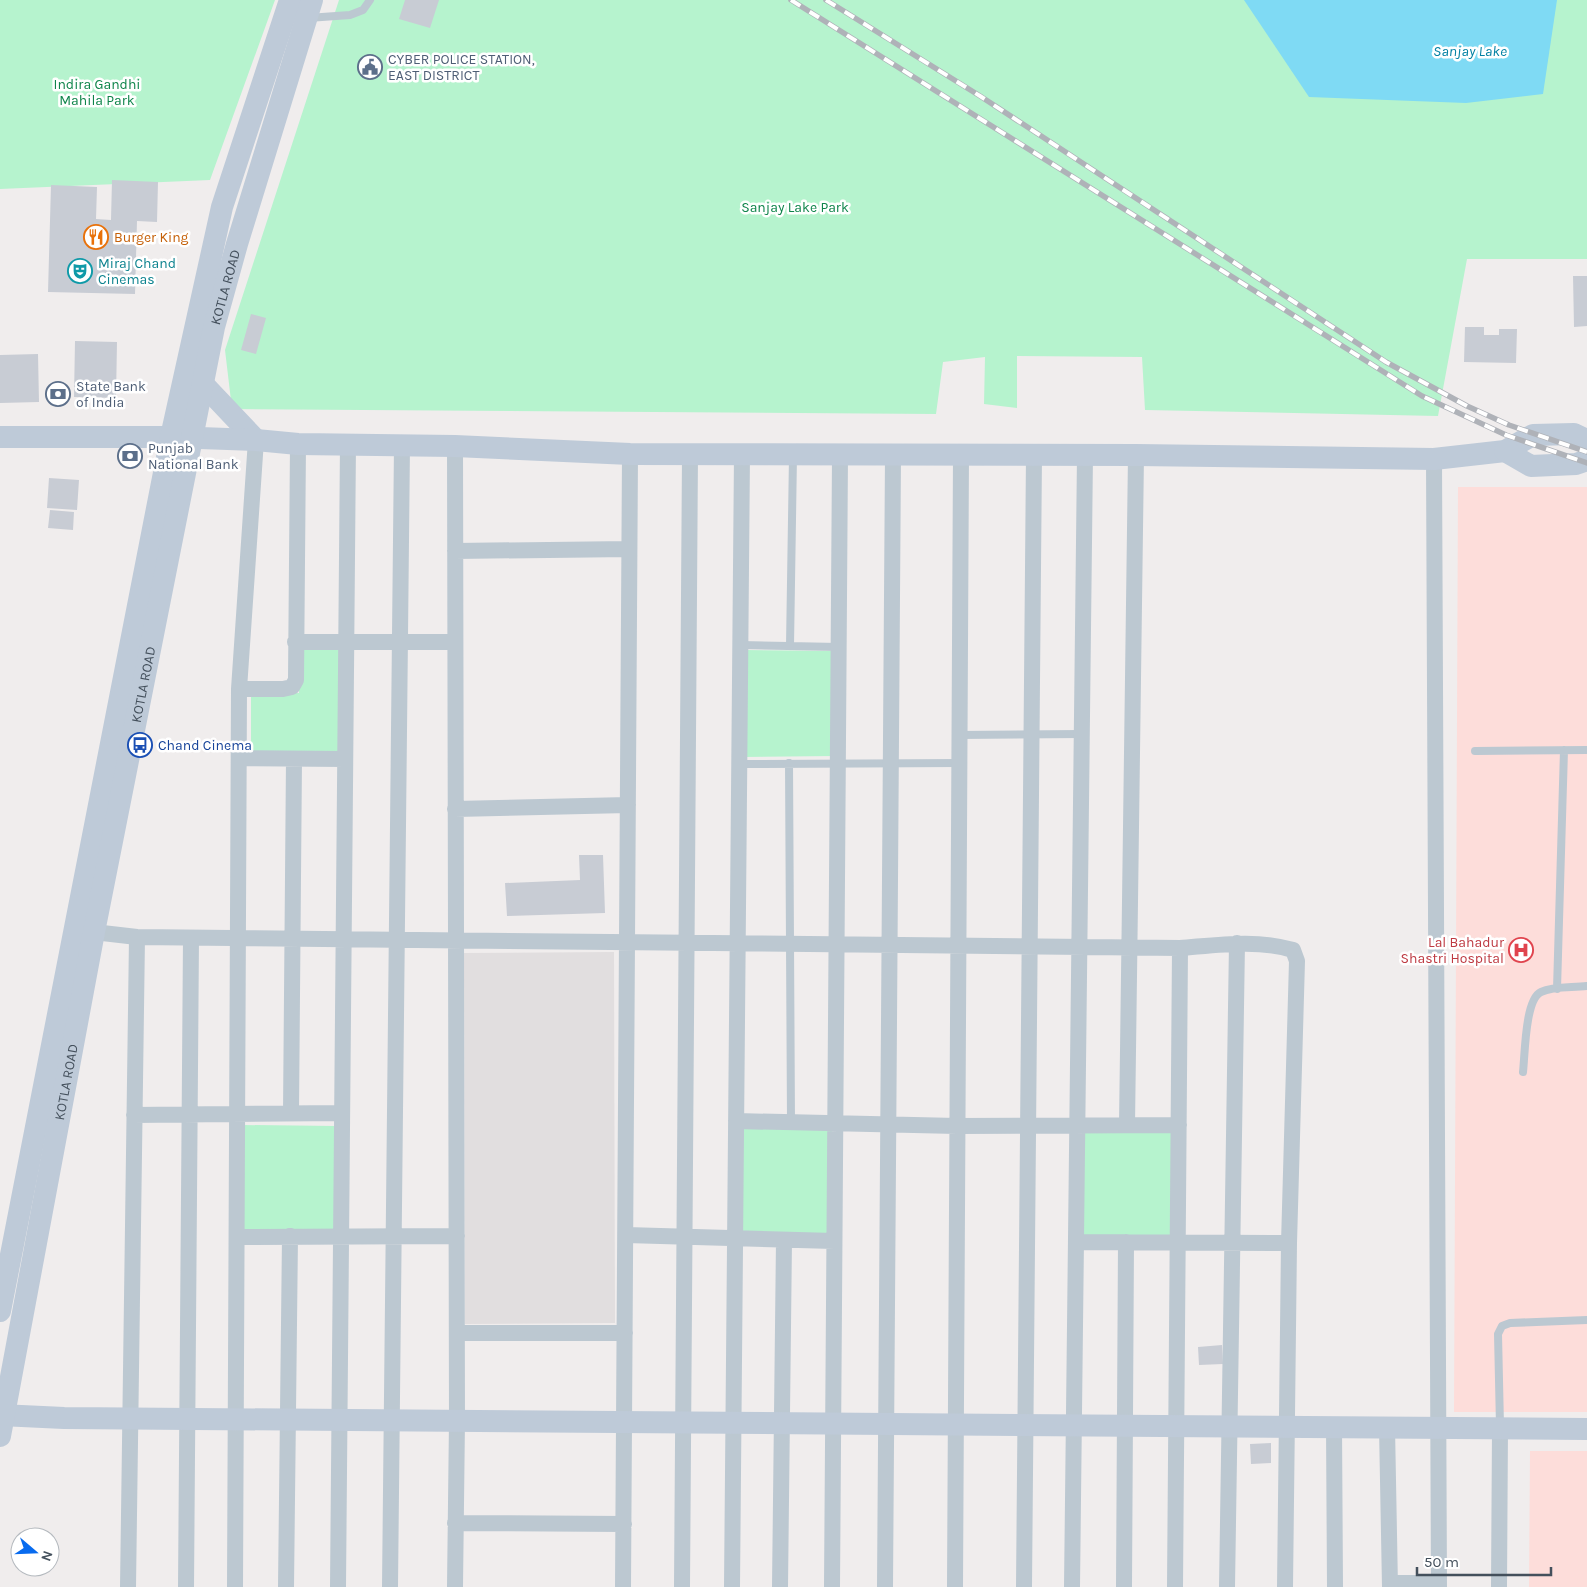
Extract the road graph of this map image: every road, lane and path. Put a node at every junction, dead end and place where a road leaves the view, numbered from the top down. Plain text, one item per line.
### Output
1 (290, 0) edge
2 (370, 0) edge
3 (309, 9) edge
4 (203, 384) junction
5 (181, 437) junction
6 (0, 438) edge
7 (256, 440) junction
8 (1587, 440) edge
9 (348, 443) junction
10 (298, 444) junction
11 (402, 445) junction
12 (455, 446) junction
13 (1506, 451) junction
14 (630, 454) junction
15 (690, 454) junction
16 (742, 454) junction
17 (793, 454) junction
18 (840, 455) junction
19 (893, 455) junction
20 (961, 455) junction
21 (1034, 455) junction
22 (1085, 455) junction
23 (1136, 455) junction
24 (1434, 459) junction
25 (1587, 460) edge
26 (629, 549) junction
27 (455, 551) junction
28 (295, 642) junction
29 (346, 642) junction
30 (398, 642) junction
31 (455, 642) junction
32 (741, 645) junction
33 (790, 646) junction
34 (839, 647) junction
35 (239, 689) junction
36 (1082, 734) junction
37 (959, 735) junction
38 (1031, 735) junction
39 (1564, 750) junction
40 (1587, 750) edge
41 (1475, 751) dead end
42 (239, 758) junction
43 (294, 758) junction
44 (345, 759) junction
45 (789, 763) junction
46 (838, 763) junction
47 (890, 763) junction
48 (959, 763) junction
49 (740, 764) junction
50 (628, 806) junction
51 (455, 809) junction
52 (84, 930) junction
53 (136, 937) junction
54 (191, 938) junction
55 (238, 938) junction
56 (292, 939) junction
57 (344, 939) junction
58 (396, 940) junction
59 (456, 941) junction
60 (627, 942) junction
61 (686, 943) junction
62 (1236, 943) junction
63 (738, 944) junction
64 (790, 944) junction
65 (836, 944) junction
66 (890, 945) junction
67 (958, 946) junction
68 (1029, 947) junction
69 (1080, 947) junction
70 (1128, 948) junction
71 (1180, 948) junction
72 (1587, 986) edge
73 (1556, 989) junction
74 (1524, 1072) dead end
75 (291, 1113) junction
76 (342, 1113) junction
77 (190, 1114) junction
78 (237, 1114) junction
79 (134, 1115) junction
80 (736, 1120) junction
81 (791, 1122) junction
82 (835, 1123) junction
83 (888, 1124) junction
84 (1078, 1125) junction
85 (1127, 1125) junction
86 (1179, 1125) junction
87 (957, 1126) junction
88 (1028, 1126) junction
89 (626, 1235) junction
90 (290, 1236) junction
91 (341, 1236) junction
92 (393, 1236) junction
93 (456, 1236) junction
94 (237, 1237) junction
95 (684, 1237) junction
96 (735, 1238) junction
97 (784, 1240) junction
98 (834, 1241) junction
99 (1076, 1242) junction
100 (1126, 1242) junction
101 (1178, 1242) junction
102 (1231, 1243) junction
103 (1289, 1243) junction
104 (0, 1311) edge
105 (1587, 1320) edge
106 (625, 1333) junction
107 (457, 1334) junction
108 (129, 1418) junction
109 (187, 1418) junction
110 (236, 1419) junction
111 (288, 1419) junction
112 (339, 1420) junction
113 (391, 1420) junction
114 (457, 1420) junction
115 (1, 1422) edge
116 (625, 1422) junction
117 (683, 1422) junction
118 (734, 1422) junction
119 (782, 1423) junction
120 (833, 1423) junction
121 (886, 1423) junction
122 (956, 1424) junction
123 (1025, 1424) junction
124 (1074, 1425) junction
125 (1125, 1425) junction
126 (1176, 1425) junction
127 (1229, 1426) junction
128 (1286, 1426) junction
129 (1334, 1426) junction
130 (1387, 1427) junction
131 (1439, 1427) junction
132 (1500, 1428) junction
133 (1587, 1429) edge
134 (456, 1523) junction
135 (624, 1524) junction
136 (1390, 1585) edge
137 (1439, 1585) edge
138 (128, 1587) edge
139 (186, 1587) edge
140 (235, 1587) edge
141 (286, 1587) edge
142 (338, 1587) edge
143 (390, 1587) edge
144 (455, 1587) edge
145 (623, 1587) edge
146 (682, 1587) edge
147 (732, 1587) edge
148 (780, 1587) edge
149 (832, 1587) edge
150 (885, 1587) edge
151 (955, 1587) edge
152 (1024, 1587) edge
153 (1072, 1587) edge
154 (1124, 1587) edge
155 (1175, 1587) edge
156 (1227, 1587) edge
157 (1285, 1587) edge
158 (1335, 1587) edge
159 (1499, 1587) edge

1 - 5 street, KOTLA ROAD
2 - 3 lane
3 - 4 street, KOTLA ROAD
4 - 5 street, KOTLA ROAD
4 - 7 street
5 - 6 street
5 - 7 street
5 - 52 street, KOTLA ROAD
7 - 10 street
7 - 35 street
8 - 13 street
9 - 10 street
9 - 11 street
9 - 29 street
10 - 28 street
11 - 12 street
11 - 30 street
12 - 14 street
12 - 27 street
13 - 24 street
13 - 25 street
14 - 15 street
14 - 26 street
15 - 16 street
15 - 61 street
16 - 17 street
16 - 32 street
17 - 18 street
17 - 33 lane
18 - 19 street
18 - 34 street
19 - 20 street
19 - 47 street
20 - 21 street
20 - 37 street
21 - 22 street
21 - 38 street
22 - 23 street
22 - 36 street
23 - 24 street
23 - 70 street
24 - 131 street
26 - 27 street
26 - 50 street
27 - 31 street
28 - 29 street
28 - 35 street
29 - 30 street
29 - 44 street
30 - 31 street
30 - 58 street
31 - 51 street
32 - 33 lane
32 - 49 street
33 - 34 lane
34 - 46 street
35 - 42 street
36 - 38 lane
36 - 69 street
37 - 38 lane
37 - 48 street
38 - 68 street
39 - 40 lane
39 - 41 lane
39 - 73 lane
42 - 43 street
42 - 55 street
43 - 44 street
43 - 56 street
44 - 57 street
45 - 46 lane
45 - 49 lane
45 - 64 lane
46 - 47 lane
46 - 65 street
47 - 48 lane
47 - 66 street
48 - 67 street
49 - 63 street
50 - 51 street
50 - 60 street
51 - 59 street
52 - 53 street
52 - 104 street, KOTLA ROAD
52 - 115 street, KOTLA ROAD
53 - 54 street
53 - 79 street
54 - 55 street
54 - 77 street
55 - 56 street
55 - 78 street
56 - 57 street
56 - 75 street
57 - 58 street
57 - 76 street
58 - 59 street
58 - 92 street
59 - 60 street
59 - 93 street
60 - 61 street
60 - 89 street
61 - 63 street
61 - 95 street
62 - 71 street
62 - 102 street
62 - 103 street
63 - 64 street
63 - 80 street
64 - 65 street
64 - 81 lane
65 - 66 street
65 - 82 street
66 - 67 street
66 - 83 street
67 - 68 street
67 - 87 street
68 - 69 street
68 - 88 street
69 - 70 street
69 - 84 street
70 - 71 street
70 - 85 street
71 - 86 street
72 - 73 lane
73 - 74 lane
75 - 76 street
75 - 78 street
76 - 91 street
77 - 78 street
77 - 79 street
77 - 109 street
78 - 94 street
79 - 108 street
80 - 81 street
80 - 96 street
81 - 82 street
82 - 83 street
82 - 98 street
83 - 87 street
83 - 121 street
84 - 85 street
84 - 88 street
84 - 99 street
85 - 86 street
86 - 101 street
87 - 88 street
87 - 122 street
88 - 123 street
89 - 95 street
89 - 106 street
90 - 91 street
90 - 94 street
90 - 111 street
91 - 92 street
91 - 112 street
92 - 93 street
92 - 113 street
93 - 107 street
94 - 110 street
95 - 96 street
95 - 117 street
96 - 97 street
96 - 118 street
97 - 98 street
97 - 119 street
98 - 120 street
99 - 100 street
99 - 124 street
100 - 101 street
100 - 125 street
101 - 102 street
101 - 126 street
102 - 103 street
102 - 127 street
103 - 128 street
105 - 132 lane
106 - 107 street
106 - 116 street
107 - 114 street
108 - 109 street
108 - 115 street
108 - 138 street
109 - 110 street
109 - 139 street
110 - 111 street
110 - 140 street
111 - 112 street
111 - 141 street
112 - 113 street
112 - 142 street
113 - 114 street
113 - 143 street
114 - 116 street
114 - 134 street
116 - 117 street
116 - 135 street
117 - 118 street
117 - 146 street
118 - 119 street
118 - 147 street
119 - 120 street
119 - 148 street
120 - 121 street
120 - 149 street
121 - 122 street
121 - 150 street
122 - 123 street
122 - 151 street
123 - 124 street
123 - 152 street
124 - 125 street
124 - 153 street
125 - 126 street
125 - 154 street
126 - 127 street
126 - 155 street
127 - 128 street
127 - 156 street
128 - 129 street
128 - 157 street
129 - 130 street
129 - 158 street
130 - 131 street
130 - 136 street
131 - 132 street
131 - 137 street
132 - 133 street
132 - 159 street
134 - 135 street
134 - 144 street
135 - 145 street
136 - 137 street

